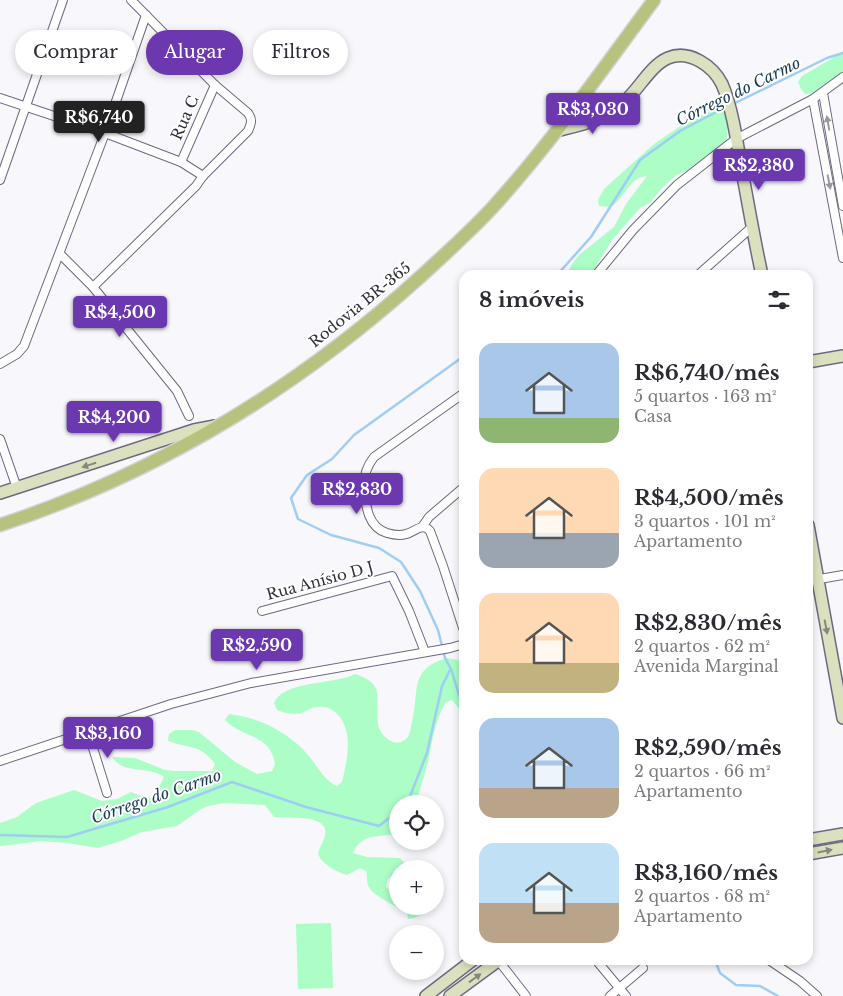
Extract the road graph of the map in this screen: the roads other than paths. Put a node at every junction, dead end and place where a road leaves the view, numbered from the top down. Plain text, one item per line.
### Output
1 (63, 0) edge
2 (131, 0) edge
3 (654, 0) edge
4 (146, 15) junction
5 (843, 78) edge
6 (215, 85) junction
7 (587, 91) junction
8 (823, 93) junction
9 (0, 98) edge
10 (813, 100) junction
11 (26, 107) junction
12 (614, 108) junction
13 (556, 131) junction
14 (105, 133) junction
15 (736, 138) junction
16 (181, 162) junction
17 (203, 176) junction
18 (0, 180) edge
19 (843, 206) edge
20 (752, 228) junction
21 (60, 254) junction
22 (843, 258) edge
23 (600, 270) edge
24 (704, 270) edge
25 (761, 270) edge
26 (93, 287) junction
27 (843, 356) edge
28 (813, 361) edge
29 (0, 364) edge
30 (459, 397) edge
31 (189, 416) dead end
32 (219, 425) junction
33 (0, 439) edge
34 (16, 488) junction
35 (459, 491) edge
36 (0, 493) edge
37 (0, 525) edge
38 (422, 526) junction
39 (843, 574) edge
40 (813, 580) edge
41 (813, 584) edge
42 (262, 611) dead end
43 (459, 616) edge
44 (459, 645) edge
45 (425, 652) junction
46 (843, 718) edge
47 (88, 732) junction
48 (0, 761) edge
49 (106, 793) dead end
50 (843, 834) edge
51 (813, 839) edge
52 (843, 848) edge
53 (813, 853) edge
54 (466, 965) edge
55 (491, 965) edge
56 (502, 965) edge
57 (600, 965) edge
58 (776, 965) edge
59 (643, 968) dead end
60 (619, 988) junction
61 (426, 996) edge
62 (450, 996) edge
63 (526, 996) edge
64 (610, 996) edge
65 (626, 996) edge
66 (817, 996) edge

1 - 11 street
2 - 4 street
3 - 7 main road, Rodovia BR-365
4 - 6 street
4 - 14 street
5 - 8 street
6 - 16 street, Rua C
6 - 17 street
7 - 12 street
7 - 13 main road, Rodovia BR-365
8 - 10 street
19 -> 8 street
9 - 11 street
10 - 15 street
10 -> 22 street
11 - 14 street
11 - 18 street
12 - 13 street
12 - 15 street
13 - 32 main road, Rodovia BR-365
14 - 16 street
14 - 21 street
15 - 20 street
15 - 23 street
16 - 17 street
17 - 26 street
20 - 24 street
20 - 25 street
21 - 26 street
21 - 29 street
26 - 31 street
27 - 28 street
30 - 38 street
32 -> 34 street
32 - 37 main road, Rodovia BR-365
33 - 34 street
34 - 36 street
35 - 38 street
38 - 43 street
39 - 40 street
41 -> 46 street
42 - 45 street, Rua Anísio D J
44 - 45 street
45 - 47 street
47 - 48 street
47 - 49 street
50 - 51 street
53 -> 52 street
54 - 61 street
62 -> 55 street
56 - 63 street
57 - 60 street
58 - 66 street
59 - 60 street
60 - 64 street
60 - 65 street

